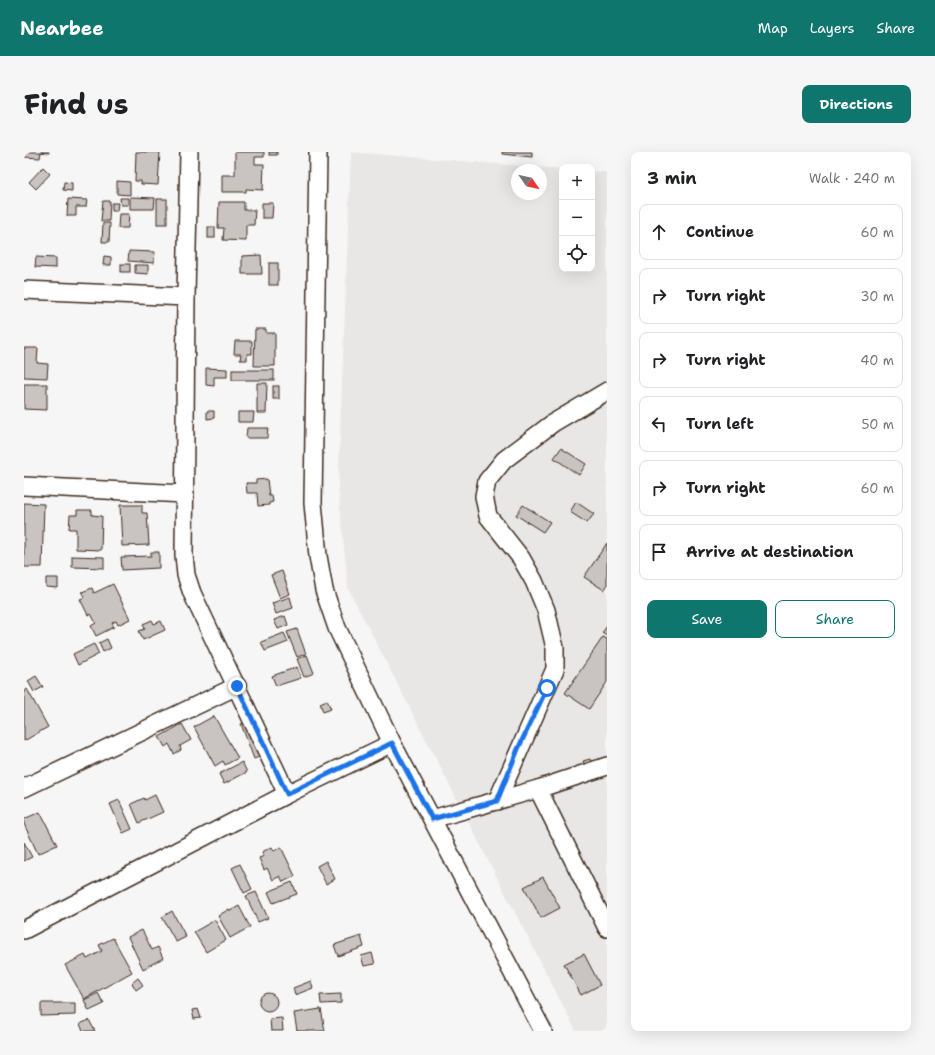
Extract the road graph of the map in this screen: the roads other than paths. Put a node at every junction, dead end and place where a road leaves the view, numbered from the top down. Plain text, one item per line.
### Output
1 (189, 152) edge
2 (318, 152) edge
3 (24, 290) edge
4 (186, 297) junction
5 (607, 391) edge
6 (24, 486) edge
7 (185, 494) junction
8 (237, 686) junction
9 (392, 743) junction
10 (607, 766) edge
11 (24, 788) edge
12 (538, 789) junction
13 (287, 794) junction
14 (497, 801) junction
15 (432, 819) junction
16 (607, 928) edge
17 (24, 930) edge
18 (543, 1031) edge

1 - 4 street
2 - 9 street
3 - 4 street
4 - 7 street
5 - 14 street
6 - 7 street
7 - 8 street
8 - 11 street
8 - 13 street
9 - 13 street
9 - 15 street
10 - 12 street
12 - 14 street
12 - 16 street
13 - 17 street
14 - 15 street
15 - 18 street

